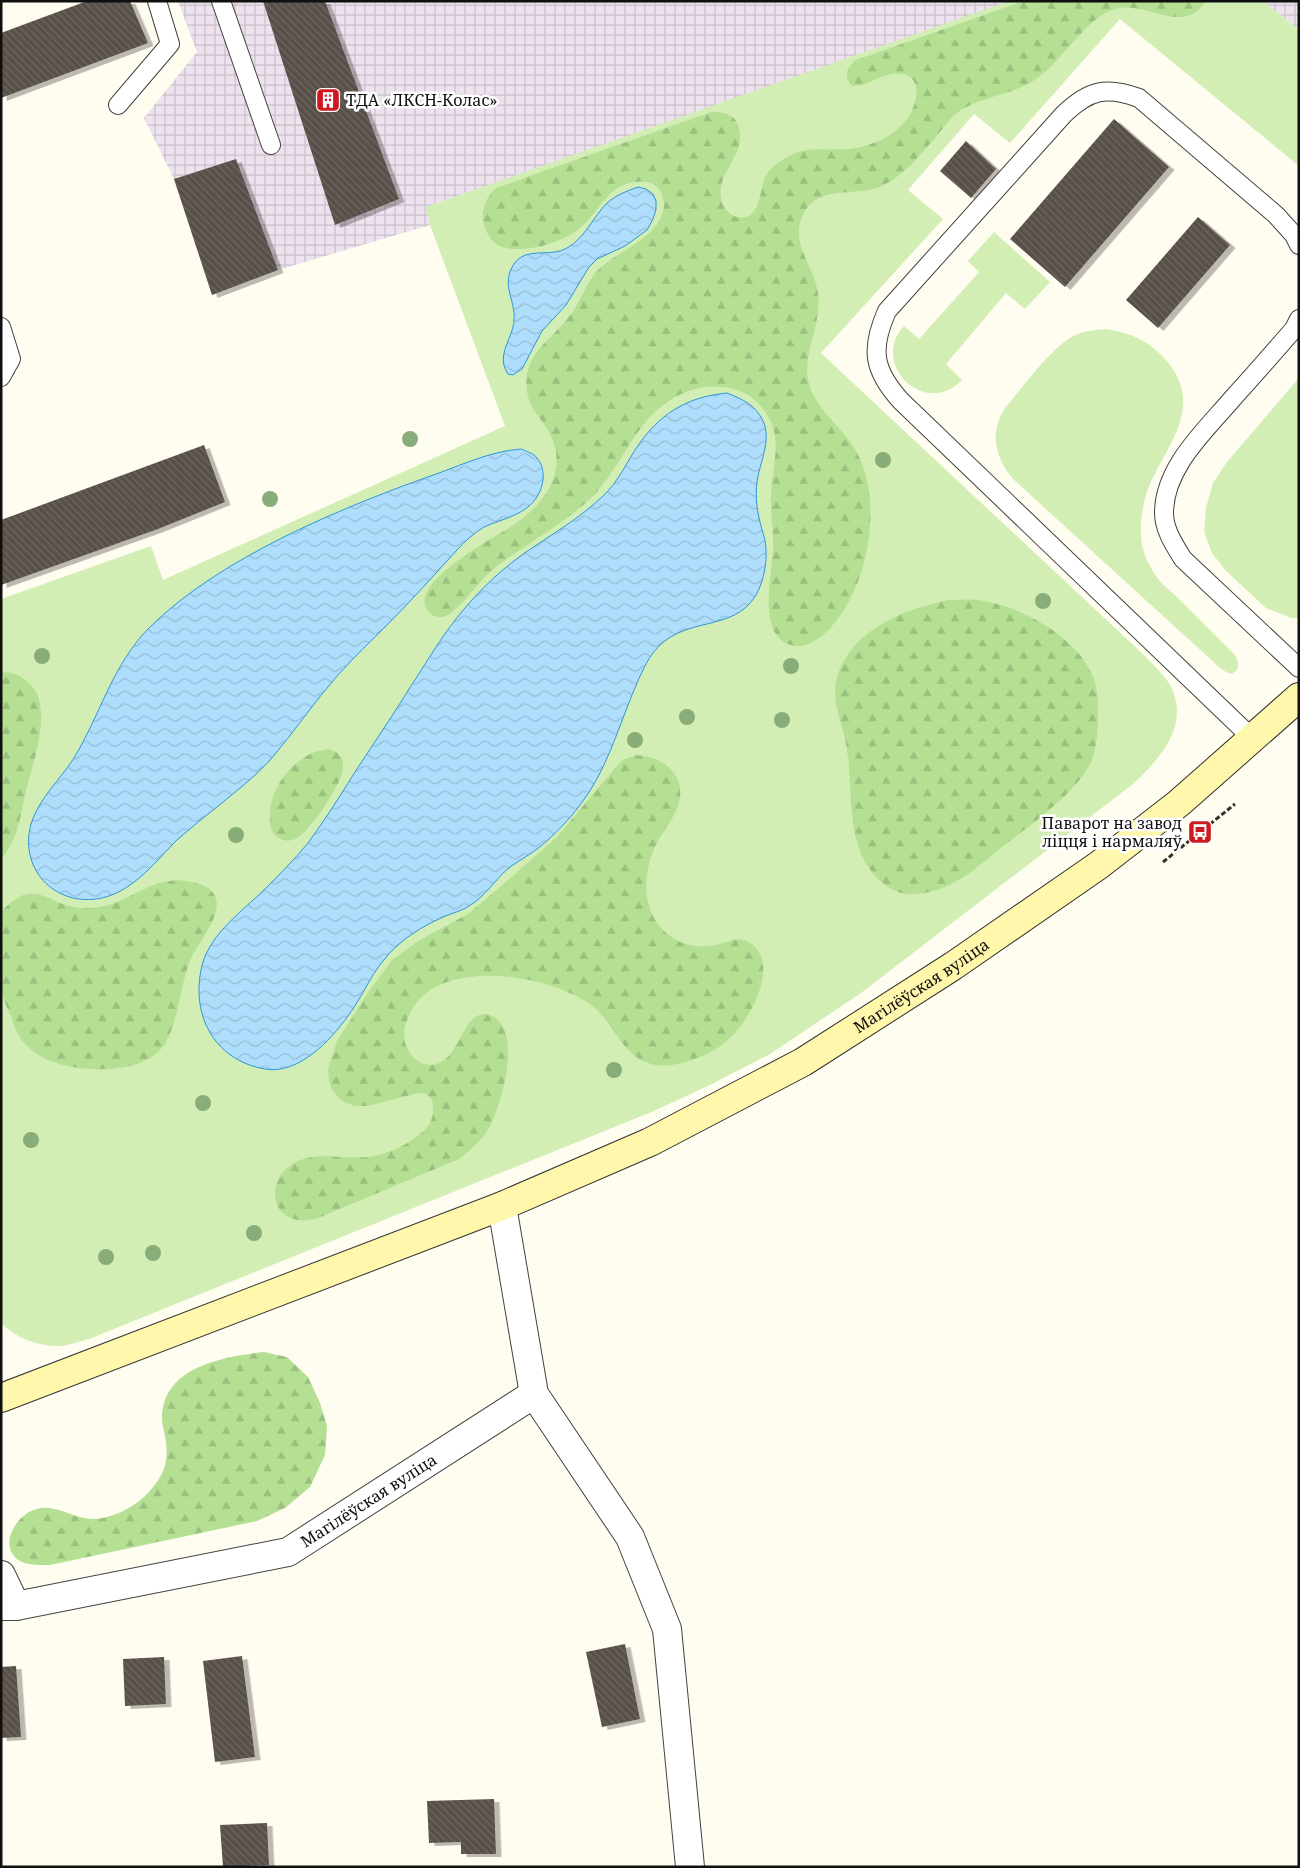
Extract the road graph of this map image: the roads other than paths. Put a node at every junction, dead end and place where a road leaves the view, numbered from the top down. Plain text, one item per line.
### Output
1 (157, 1) edge
2 (221, 1) edge
3 (118, 105) dead end
4 (271, 145) dead end
5 (1299, 245) edge
6 (1299, 319) edge
7 (1, 327) edge
8 (1, 377) edge
9 (1299, 668) edge
10 (1299, 697) edge
11 (1252, 738) junction
12 (502, 1206) junction
13 (534, 1394) junction
14 (1, 1398) edge
15 (1, 1575) edge
16 (9, 1606) edge
17 (690, 1867) edge

1 - 3 lane
2 - 4 lane
5 - 11 lane
6 - 9 lane
7 - 8 lane
10 - 11 street, Магілёўская вуліца
11 - 12 street, Магілёўская вуліца
12 - 13 street
12 - 14 street, Магілёўская вуліца
13 - 16 street, Магілёўская вуліца
13 - 17 street
15 - 16 street

